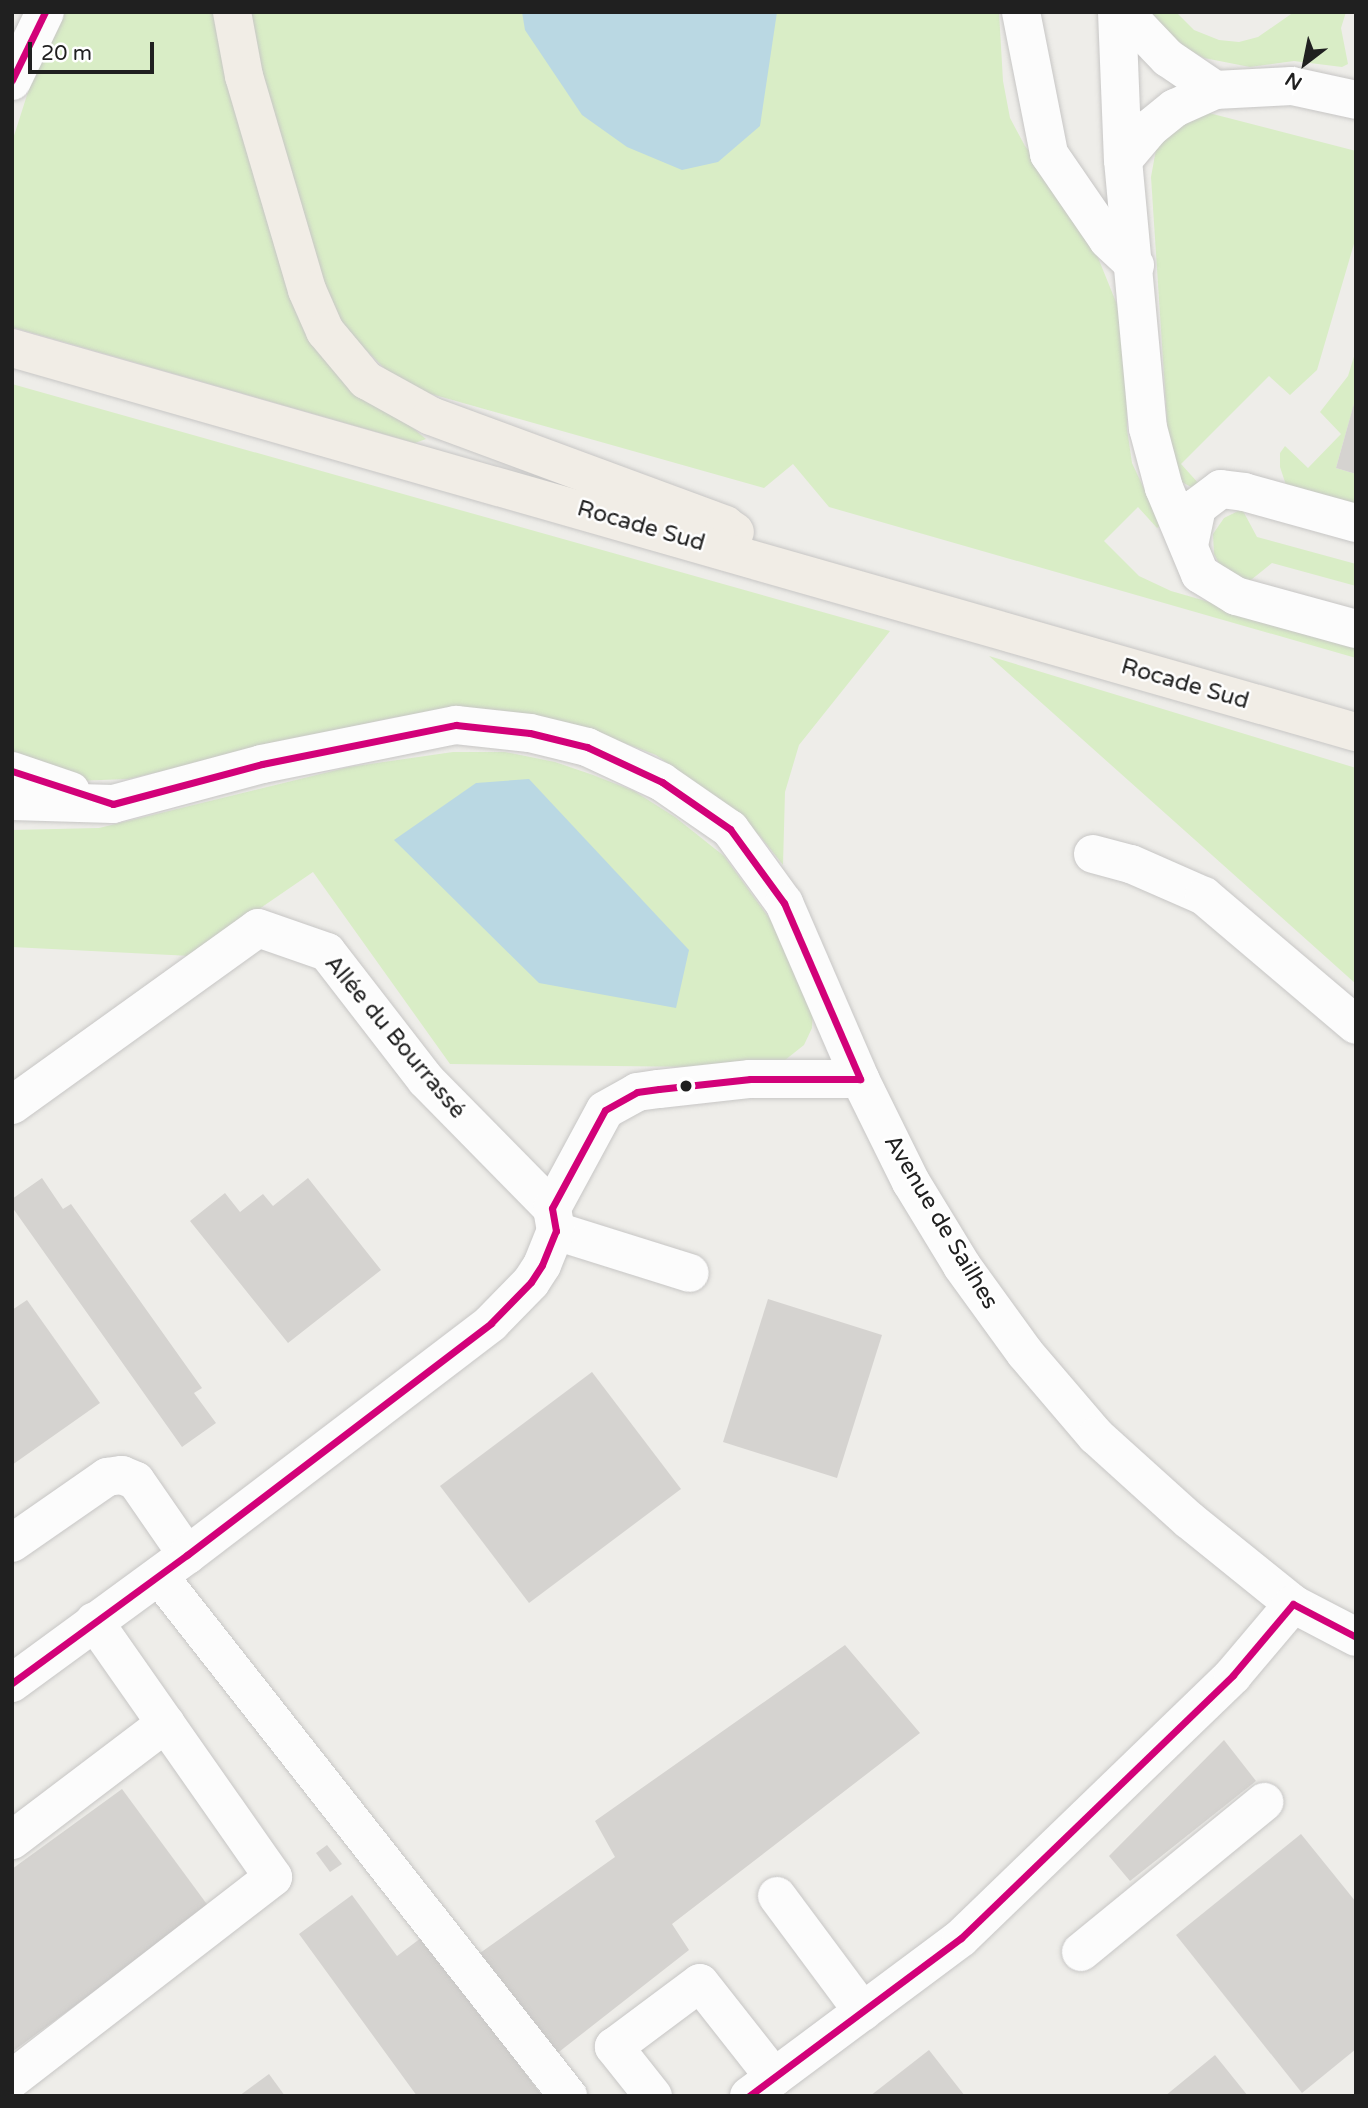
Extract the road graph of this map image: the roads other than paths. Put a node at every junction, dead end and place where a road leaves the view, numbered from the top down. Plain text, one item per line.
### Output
1 (45, 12) edge
2 (232, 12) edge
3 (1021, 12) edge
4 (1117, 12) edge
5 (1124, 12) edge
6 (12, 81) edge
7 (1215, 90) junction
8 (1356, 100) edge
9 (1123, 160) junction
10 (1135, 265) junction
11 (12, 348) edge
12 (1356, 523) edge
13 (1189, 545) junction
14 (792, 569) junction
15 (1356, 629) edge
16 (1268, 708) junction
17 (1356, 732) edge
18 (1356, 739) edge
19 (12, 771) edge
20 (12, 801) edge
21 (113, 804) junction
22 (1093, 854) dead end
23 (1356, 1026) edge
24 (860, 1079) junction
25 (12, 1105) edge
26 (554, 1220) junction
27 (690, 1273) dead end
28 (12, 1543) edge
29 (173, 1566) junction
30 (1293, 1604) junction
31 (94, 1621) junction
32 (1356, 1637) edge
33 (12, 1683) edge
34 (166, 1723) junction
35 (1264, 1802) dead end
36 (12, 1840) edge
37 (777, 1896) dead end
38 (1082, 1952) dead end
39 (863, 2012) junction
40 (12, 2079) edge
41 (761, 2087) edge
42 (568, 2096) edge
43 (653, 2096) edge

1 - 6 street
2 - 14 main road
3 - 10 street
4 - 9 street
5 - 7 street
7 - 8 street
7 - 9 street
9 - 10 street
10 - 13 street
11 - 14 main road, Rocade Sud
12 - 13 street
13 - 15 street
14 - 16 main road, Rocade Sud
16 - 17 main road, Rocade Sud
16 - 18 main road, Rocade Sud
19 - 21 street
20 - 21 street, Avenue de Sailhes
21 - 24 street, Avenue de Sailhes
22 - 23 street
24 - 26 street
24 - 30 street, Avenue de Sailhes
25 - 26 street, Allée du Bourrassé
26 - 27 street
26 - 29 street
28 - 29 street
29 - 31 street
29 - 42 street
30 - 32 street, Avenue de Sailhes
30 - 39 street
31 - 33 street
31 - 34 street
34 - 36 street
34 - 40 street
35 - 38 street
37 - 39 street
39 - 41 street
41 - 43 street

